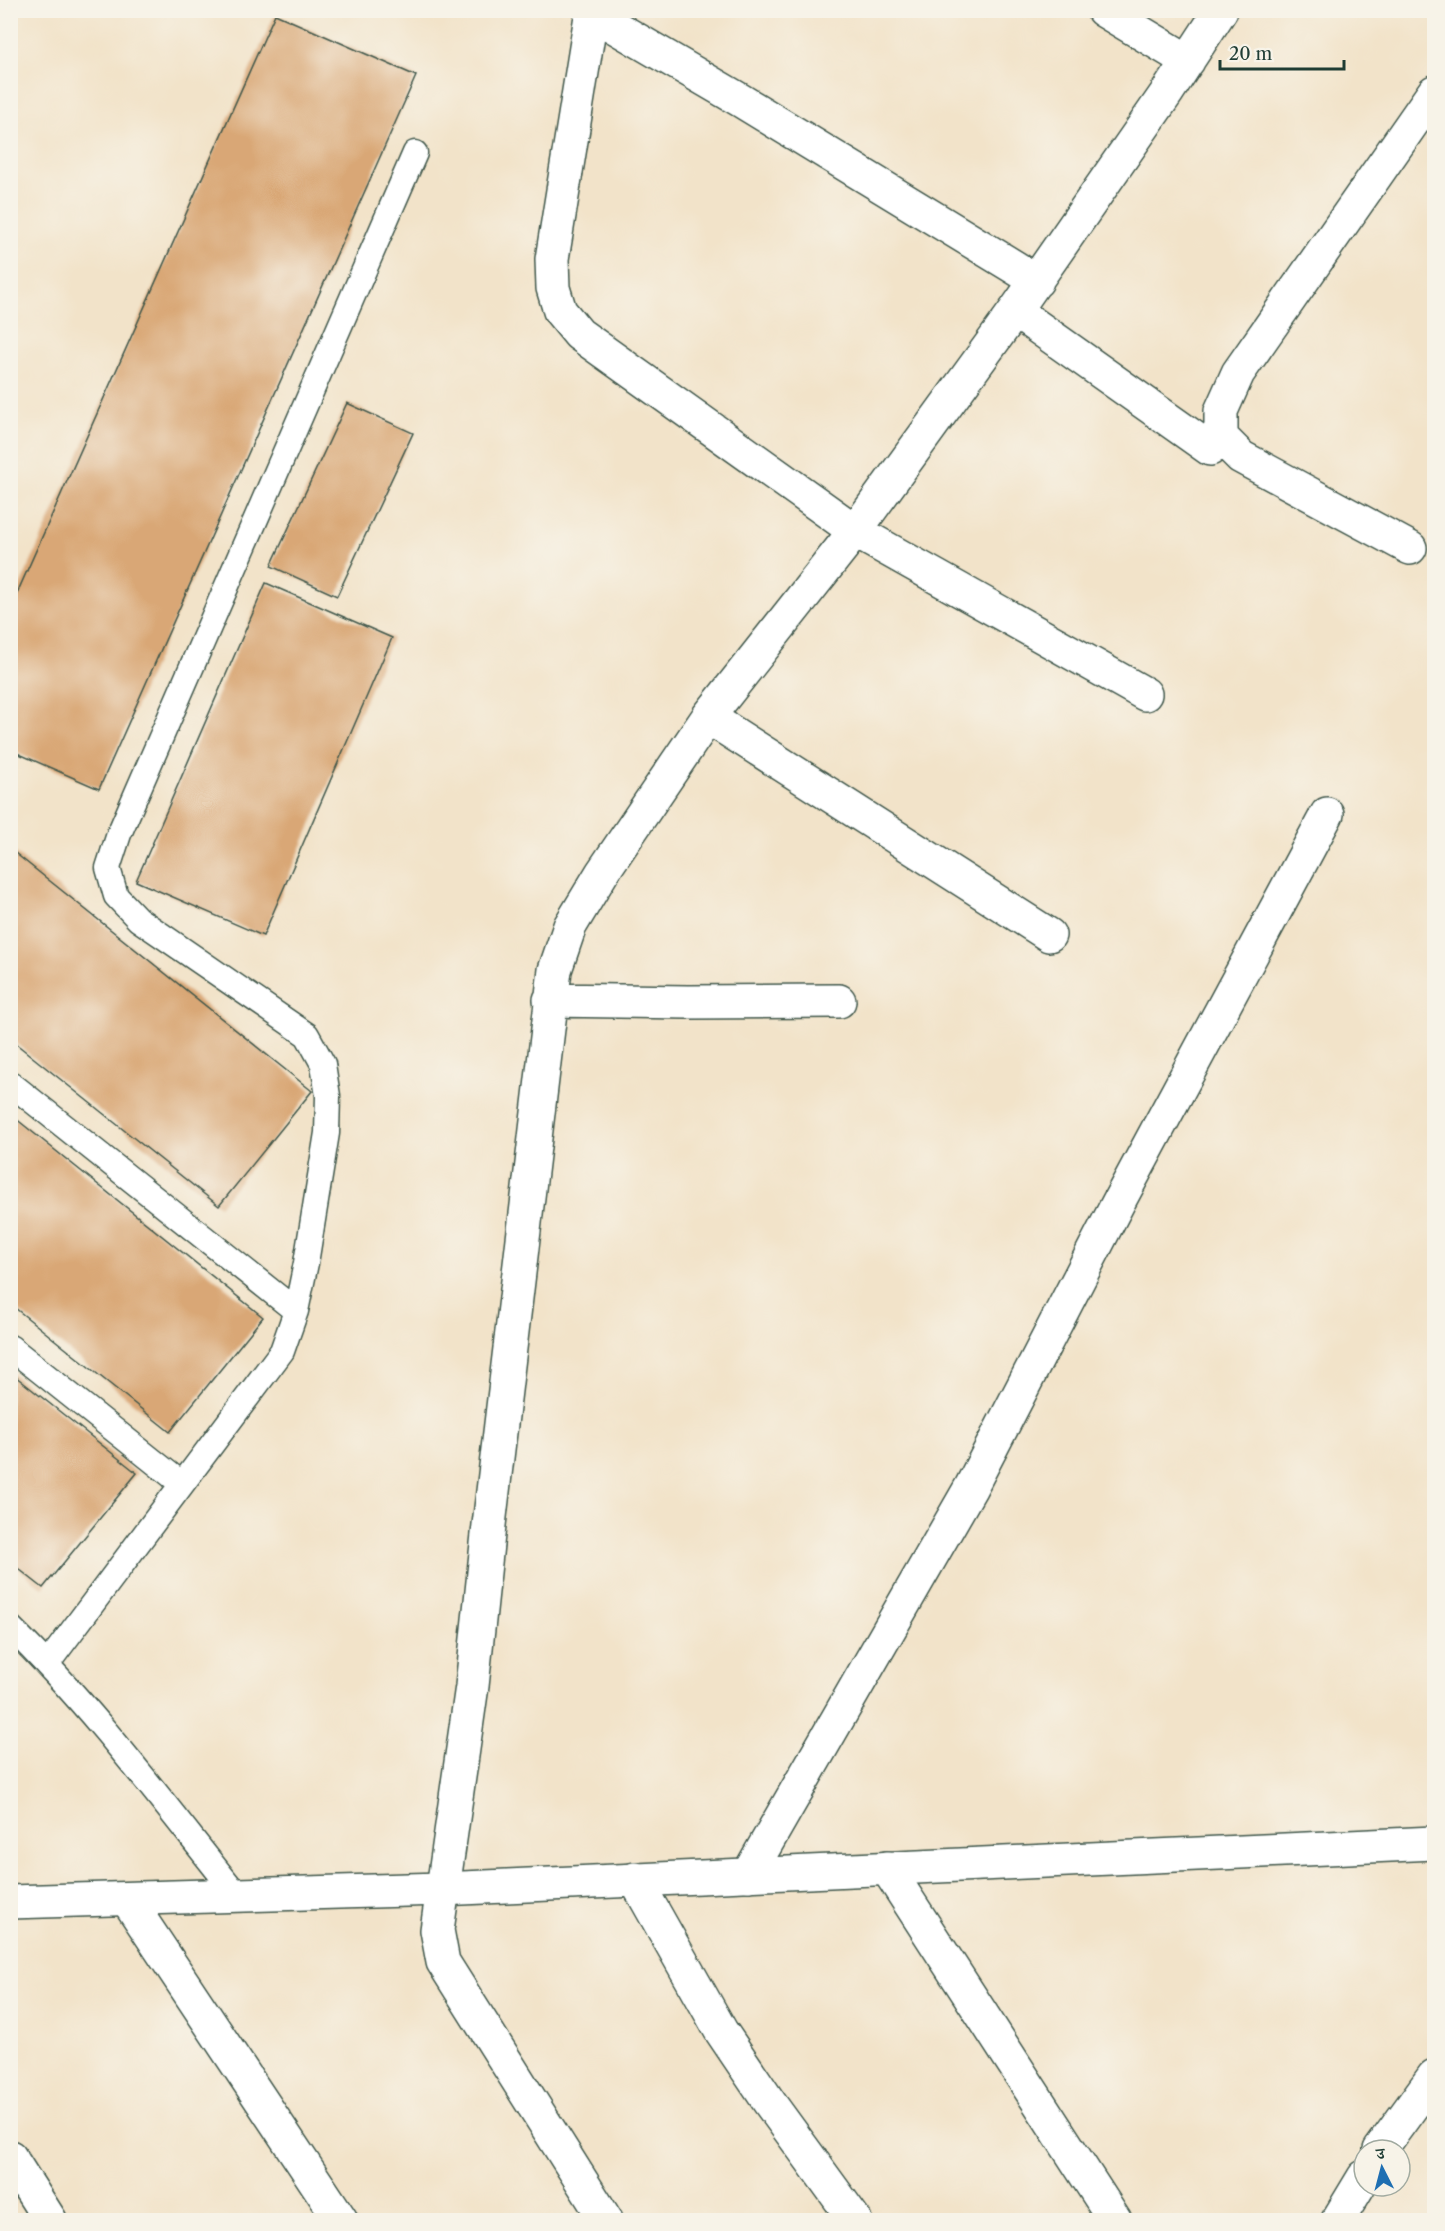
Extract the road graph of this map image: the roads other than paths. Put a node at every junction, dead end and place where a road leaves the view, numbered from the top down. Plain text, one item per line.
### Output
1 (1103, 10) edge
2 (1221, 10) edge
3 (591, 12) edge
4 (1188, 61) junction
5 (1434, 92) edge
6 (415, 153) dead end
7 (1037, 280) junction
8 (1015, 311) junction
9 (1210, 448) dead end
10 (855, 531) junction
11 (1410, 548) dead end
12 (1145, 694) dead end
13 (708, 717) junction
14 (1327, 814) dead end
15 (1048, 935) dead end
16 (550, 1000) junction
17 (839, 1001) dead end
18 (10, 1083) edge
19 (296, 1311) junction
20 (10, 1347) edge
21 (182, 1484) junction
22 (10, 1626) edge
23 (48, 1663) junction
24 (1434, 1843) edge
25 (887, 1868) junction
26 (748, 1875) junction
27 (635, 1879) junction
28 (441, 1889) junction
29 (237, 1895) junction
30 (127, 1899) junction
31 (10, 1902) edge
32 (1434, 2076) edge
33 (1389, 2138) edge
34 (10, 2157) edge
35 (1352, 2197) edge
36 (50, 2220) edge
37 (341, 2220) edge
38 (606, 2220) edge
39 (855, 2220) edge
40 (1116, 2220) edge
41 (1338, 2220) edge

1 - 4 main road
2 - 4 main road
3 - 7 main road
3 - 10 main road
4 - 7 main road
5 - 11 main road
6 - 19 lane
7 - 8 main road
8 - 9 main road
8 - 10 main road
10 - 12 main road
10 - 13 main road
13 - 15 main road
13 - 16 main road
14 - 26 main road
16 - 17 main road
16 - 28 main road
18 - 19 lane
19 - 21 lane
20 - 21 lane
21 - 23 lane
22 - 23 lane
23 - 29 lane
24 - 25 main road
25 - 26 main road
25 - 40 main road
26 - 27 main road
27 - 28 main road
27 - 39 main road
28 - 29 main road
28 - 38 main road
29 - 30 main road
30 - 31 main road
30 - 37 main road
32 - 33 main road
34 - 36 main road
35 - 41 main road

